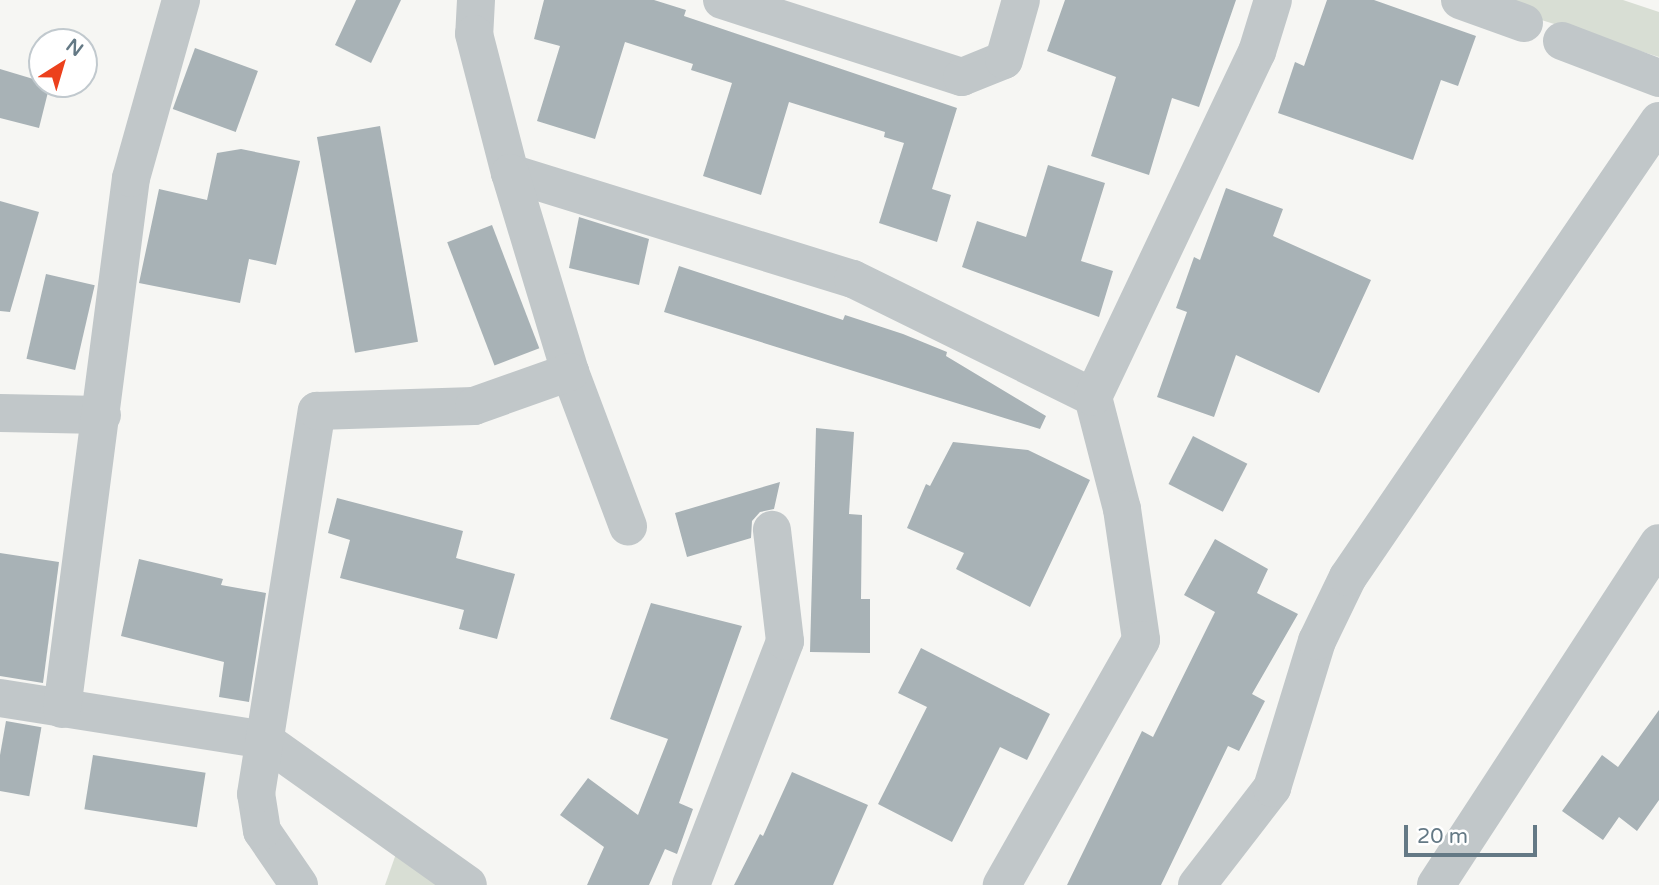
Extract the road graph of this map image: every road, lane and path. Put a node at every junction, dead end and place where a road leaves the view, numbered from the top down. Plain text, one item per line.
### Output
1 (181, 0) edge
2 (476, 0) edge
3 (722, 0) edge
4 (1021, 0) edge
5 (1273, 0) edge
6 (1460, 0) edge
7 (1524, 23) dead end
8 (1562, 41) dead end
9 (1659, 78) edge
10 (1659, 121) edge
11 (510, 173) junction
12 (570, 372) junction
13 (1093, 397) junction
14 (0, 413) edge
15 (102, 415) junction
16 (628, 526) dead end
17 (772, 530) dead end
18 (1659, 543) edge
19 (0, 698) edge
20 (62, 709) junction
21 (264, 740) junction
22 (299, 885) edge
23 (468, 885) edge
24 (691, 885) edge
25 (1002, 885) edge
26 (1197, 885) edge
27 (1436, 885) edge

1 - 15 street
2 - 11 street
3 - 4 street
5 - 13 street
6 - 7 street
8 - 9 street
10 - 26 street
11 - 12 street
11 - 13 street
12 - 16 street
12 - 21 street
13 - 25 street
14 - 15 street
15 - 20 street
17 - 24 street
18 - 27 street
19 - 20 street
20 - 21 street
21 - 22 street
21 - 23 street

